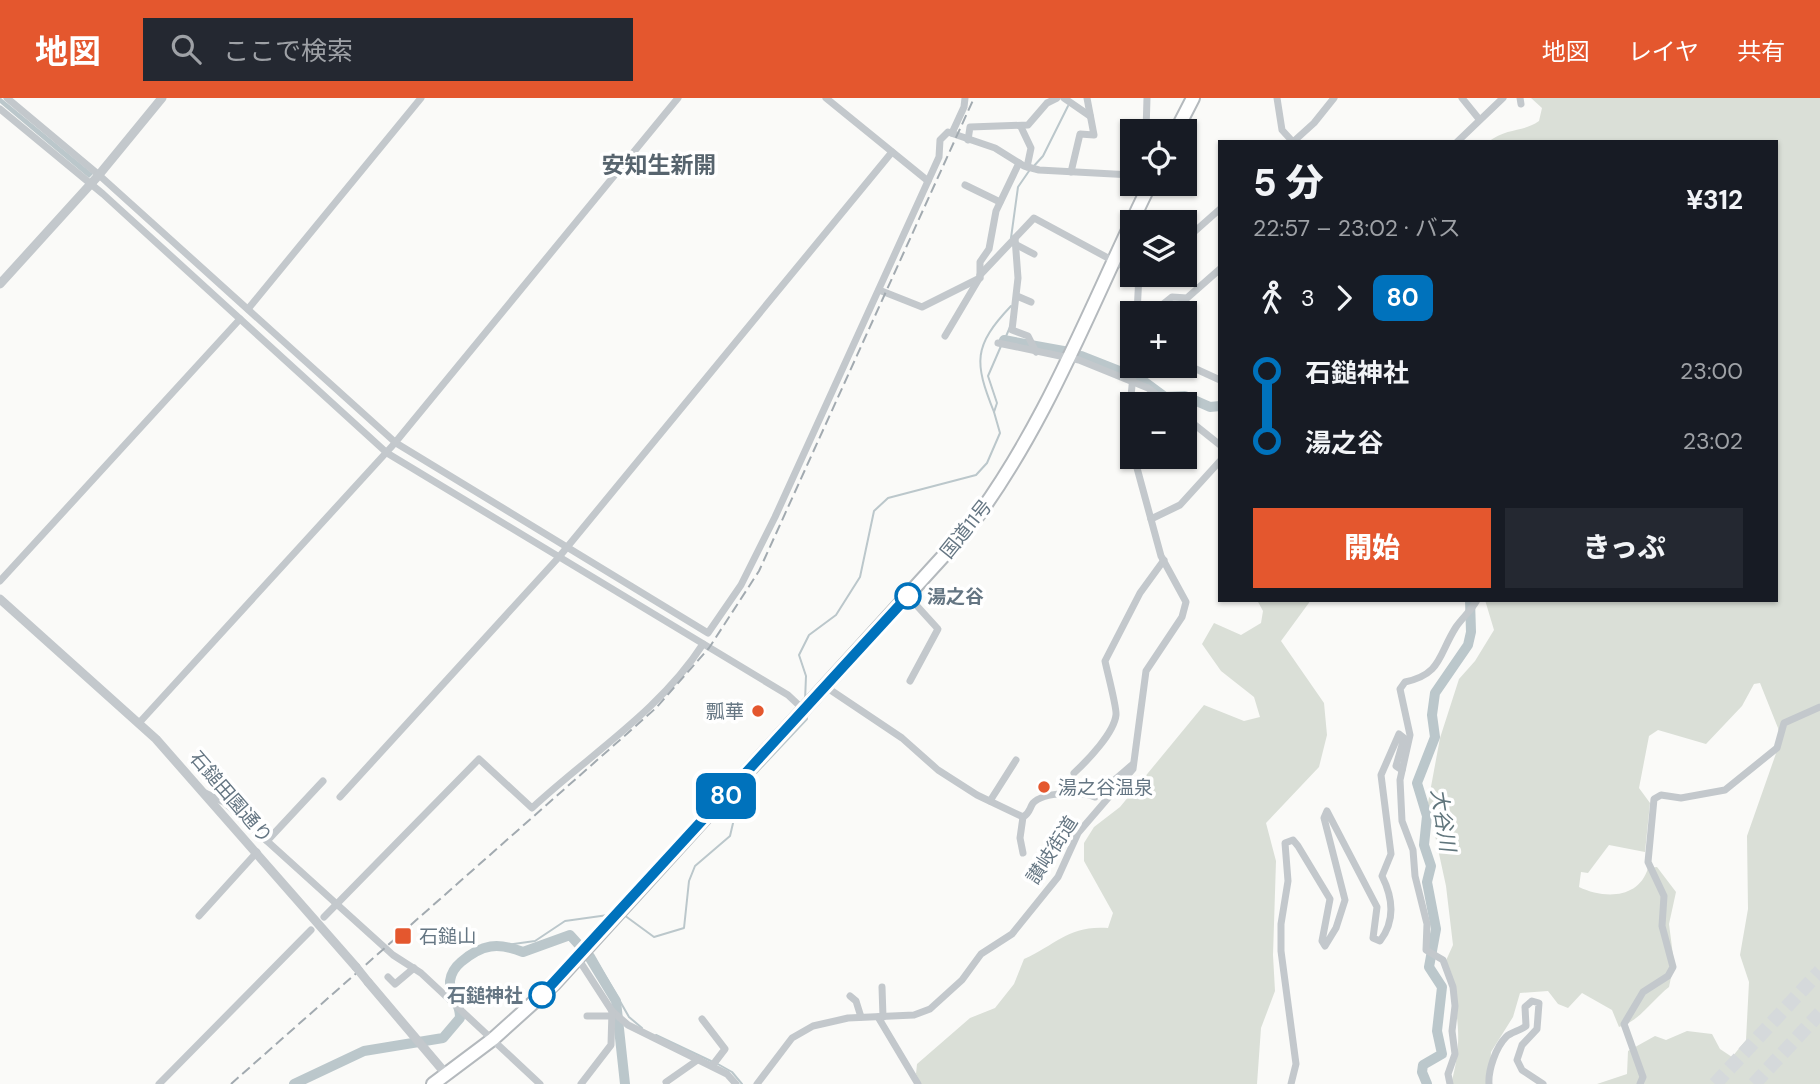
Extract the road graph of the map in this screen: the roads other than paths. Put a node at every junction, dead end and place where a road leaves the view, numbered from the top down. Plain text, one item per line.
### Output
1 (7, 98) edge
2 (162, 98) edge
3 (421, 98) edge
4 (678, 98) edge
5 (826, 98) edge
6 (965, 98) edge
7 (1063, 98) edge
8 (1087, 98) edge
9 (1147, 98) edge
10 (1193, 98) edge
11 (1278, 98) edge
12 (1334, 98) edge
13 (1462, 98) edge
14 (1503, 98) edge
15 (1053, 99) edge
16 (0, 109) edge
17 (1090, 116) junction
18 (1146, 119) edge
19 (1182, 119) edge
20 (1479, 119) junction
21 (1021, 127) junction
22 (952, 133) junction
23 (968, 139) junction
24 (1291, 140) edge
25 (1295, 140) edge
26 (1459, 140) edge
27 (892, 152) junction
28 (1023, 165) junction
29 (1071, 172) junction
30 (1120, 174) edge
31 (95, 180) junction
32 (928, 181) junction
33 (965, 185) dead end
34 (1000, 202) junction
35 (1218, 211) edge
36 (1197, 229) edge
37 (1015, 241) junction
38 (1120, 251) edge
39 (1034, 254) dead end
40 (1114, 262) junction
41 (1120, 265) edge
42 (1218, 271) edge
43 (980, 277) junction
44 (0, 284) edge
45 (879, 290) junction
46 (1017, 296) junction
47 (1167, 301) edge
48 (1031, 302) dead end
49 (248, 309) junction
50 (240, 319) junction
51 (945, 336) dead end
52 (998, 343) dead end
53 (1036, 352) junction
54 (1070, 358) junction
55 (1197, 369) edge
56 (1120, 371) edge
57 (1138, 378) edge
58 (1218, 379) edge
59 (1155, 392) edge
60 (1197, 426) edge
61 (1218, 443) edge
62 (391, 448) junction
63 (1218, 463) edge
64 (1137, 469) edge
65 (1151, 519) junction
66 (563, 552) junction
67 (1164, 560) junction
68 (0, 581) edge
69 (908, 596) junction
70 (0, 599) edge
71 (1475, 602) edge
72 (703, 644) junction
73 (910, 681) dead end
74 (825, 687) junction
75 (1820, 707) edge
76 (804, 710) junction
77 (139, 723) junction
78 (1016, 760) dead end
79 (1133, 764) junction
80 (1402, 770) junction
81 (1074, 773) dead end
82 (323, 781) dead end
83 (204, 792) junction
84 (340, 797) dead end
85 (990, 801) junction
86 (1023, 817) junction
87 (267, 841) junction
88 (257, 852) junction
89 (1023, 853) dead end
90 (337, 903) junction
91 (199, 916) dead end
92 (324, 917) dead end
93 (312, 930) dead end
94 (578, 957) junction
95 (414, 968) junction
96 (388, 977) dead end
97 (882, 988) dead end
98 (850, 996) dead end
99 (612, 1014) junction
100 (587, 1016) dead end
101 (860, 1017) junction
102 (881, 1017) junction
103 (702, 1019) dead end
104 (493, 1039) junction
105 (699, 1059) junction
106 (714, 1064) junction
107 (446, 1074) junction
108 (666, 1082) dead end
109 (159, 1084) edge
110 (433, 1084) edge
111 (540, 1084) edge
112 (581, 1084) edge
113 (736, 1084) edge
114 (757, 1084) edge
115 (918, 1084) edge
116 (1291, 1084) edge
117 (1450, 1084) edge
118 (1489, 1084) edge
119 (1543, 1084) edge
120 (1640, 1084) edge

1 - 31 street
2 - 31 street
3 - 49 street
4 - 62 street
5 - 27 street
6 - 22 street
7 - 17 street
8 - 17 street
9 - 18 street
10 - 19 highway
11 - 24 street
12 - 25 street
13 - 20 street
14 - 20 street
15 - 21 street
16 - 31 street
17 - 29 street
20 - 26 street
21 - 23 street
21 - 28 street
22 - 23 street
22 - 32 street
23 - 28 street
27 - 32 street
27 - 66 street
28 - 29 street
28 - 34 street
29 - 30 street
31 - 44 street
31 - 49 street
31 - 50 street
32 - 45 street
33 - 34 street
34 - 43 street
35 - 36 street
37 - 39 street
37 - 40 street
37 - 43 street
37 - 46 street
38 - 40 highway, 国道11号
40 - 41 street
40 - 54 highway, 国道11号
42 - 47 street
43 - 45 street
43 - 51 street
45 - 66 street
46 - 48 street
46 - 53 street
49 - 62 street
50 - 62 street
50 - 68 street
52 - 53 street
53 - 54 street
54 - 56 street
54 - 69 highway, 国道11号
55 - 58 street
57 - 59 street
60 - 61 street
62 - 66 street
62 - 66 street
62 - 77 street
63 - 65 street
64 - 65 street, 讃岐街道
65 - 67 street, 讃岐街道
66 - 72 street
66 - 84 street
67 - 79 street, 讃岐街道
67 - 81 street
69 - 73 street
69 - 74 highway, 国道11号
70 - 77 street, 石鎚田園通り
71 - 80 street
72 - 76 street
72 - 90 street
74 - 76 highway, 国道11号
74 - 85 street
75 - 120 street
76 - 94 highway, 国道11号
77 - 83 street, 石鎚田園通り
78 - 85 street
79 - 86 street
79 - 102 street, 讃岐街道
80 - 116 street
80 - 117 street
82 - 87 street
83 - 87 street
83 - 88 street, 石鎚田園通り
85 - 86 street
86 - 89 street
87 - 90 street
88 - 91 street
88 - 107 street, 石鎚田園通り, bridge
90 - 92 street
90 - 95 street
93 - 109 street
94 - 99 street
94 - 104 highway, 国道11号
95 - 96 street
95 - 104 street
97 - 102 street
98 - 101 street
99 - 100 street
99 - 105 street
99 - 112 street
101 - 102 street, 讃岐街道
101 - 114 street, 讃岐街道
102 - 115 street
103 - 106 street
104 - 107 highway, 国道11号
104 - 111 street
105 - 106 street
105 - 108 street
106 - 113 street
107 - 110 highway, 国道11号
118 - 119 street

